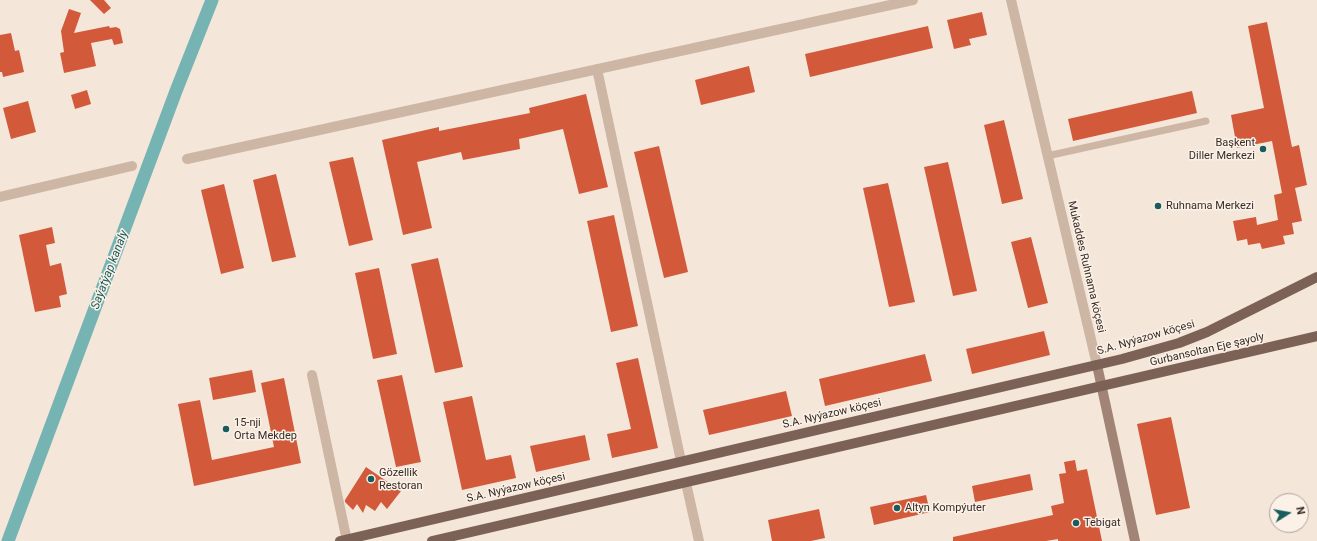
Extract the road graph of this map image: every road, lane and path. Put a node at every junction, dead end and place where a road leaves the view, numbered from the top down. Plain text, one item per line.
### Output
1 (913, 0) edge
2 (1011, 0) edge
3 (598, 69) junction
4 (1206, 121) dead end
5 (1048, 156) junction
6 (187, 159) dead end
7 (132, 166) dead end
8 (0, 197) edge
9 (1317, 277) edge
10 (1317, 336) edge
11 (1097, 365) junction
12 (312, 375) dead end
13 (1102, 387) junction
14 (681, 462) junction
15 (686, 483) junction
16 (345, 540) edge
17 (432, 541) edge
18 (699, 541) edge
19 (1135, 541) edge

1 - 3 street
2 - 5 street, Mukaddes Ruhnama köçesi
3 - 6 street
3 - 14 street
4 - 5 lane
5 - 11 street, Mukaddes Ruhnama köçesi
7 - 8 street
9 - 11 main road, S.A. Nyýazow köçesi
10 - 13 main road, Gurbansoltan Eje şayoly
11 - 13 street, Mukaddes Ruhnama köçesi
11 - 14 main road, S.A. Nyýazow köçesi
12 - 16 street
13 - 15 main road
13 - 19 street, Mukaddes Ruhnama köçesi
14 - 16 main road, S.A. Nyýazow köçesi
15 - 17 main road
15 - 18 street

